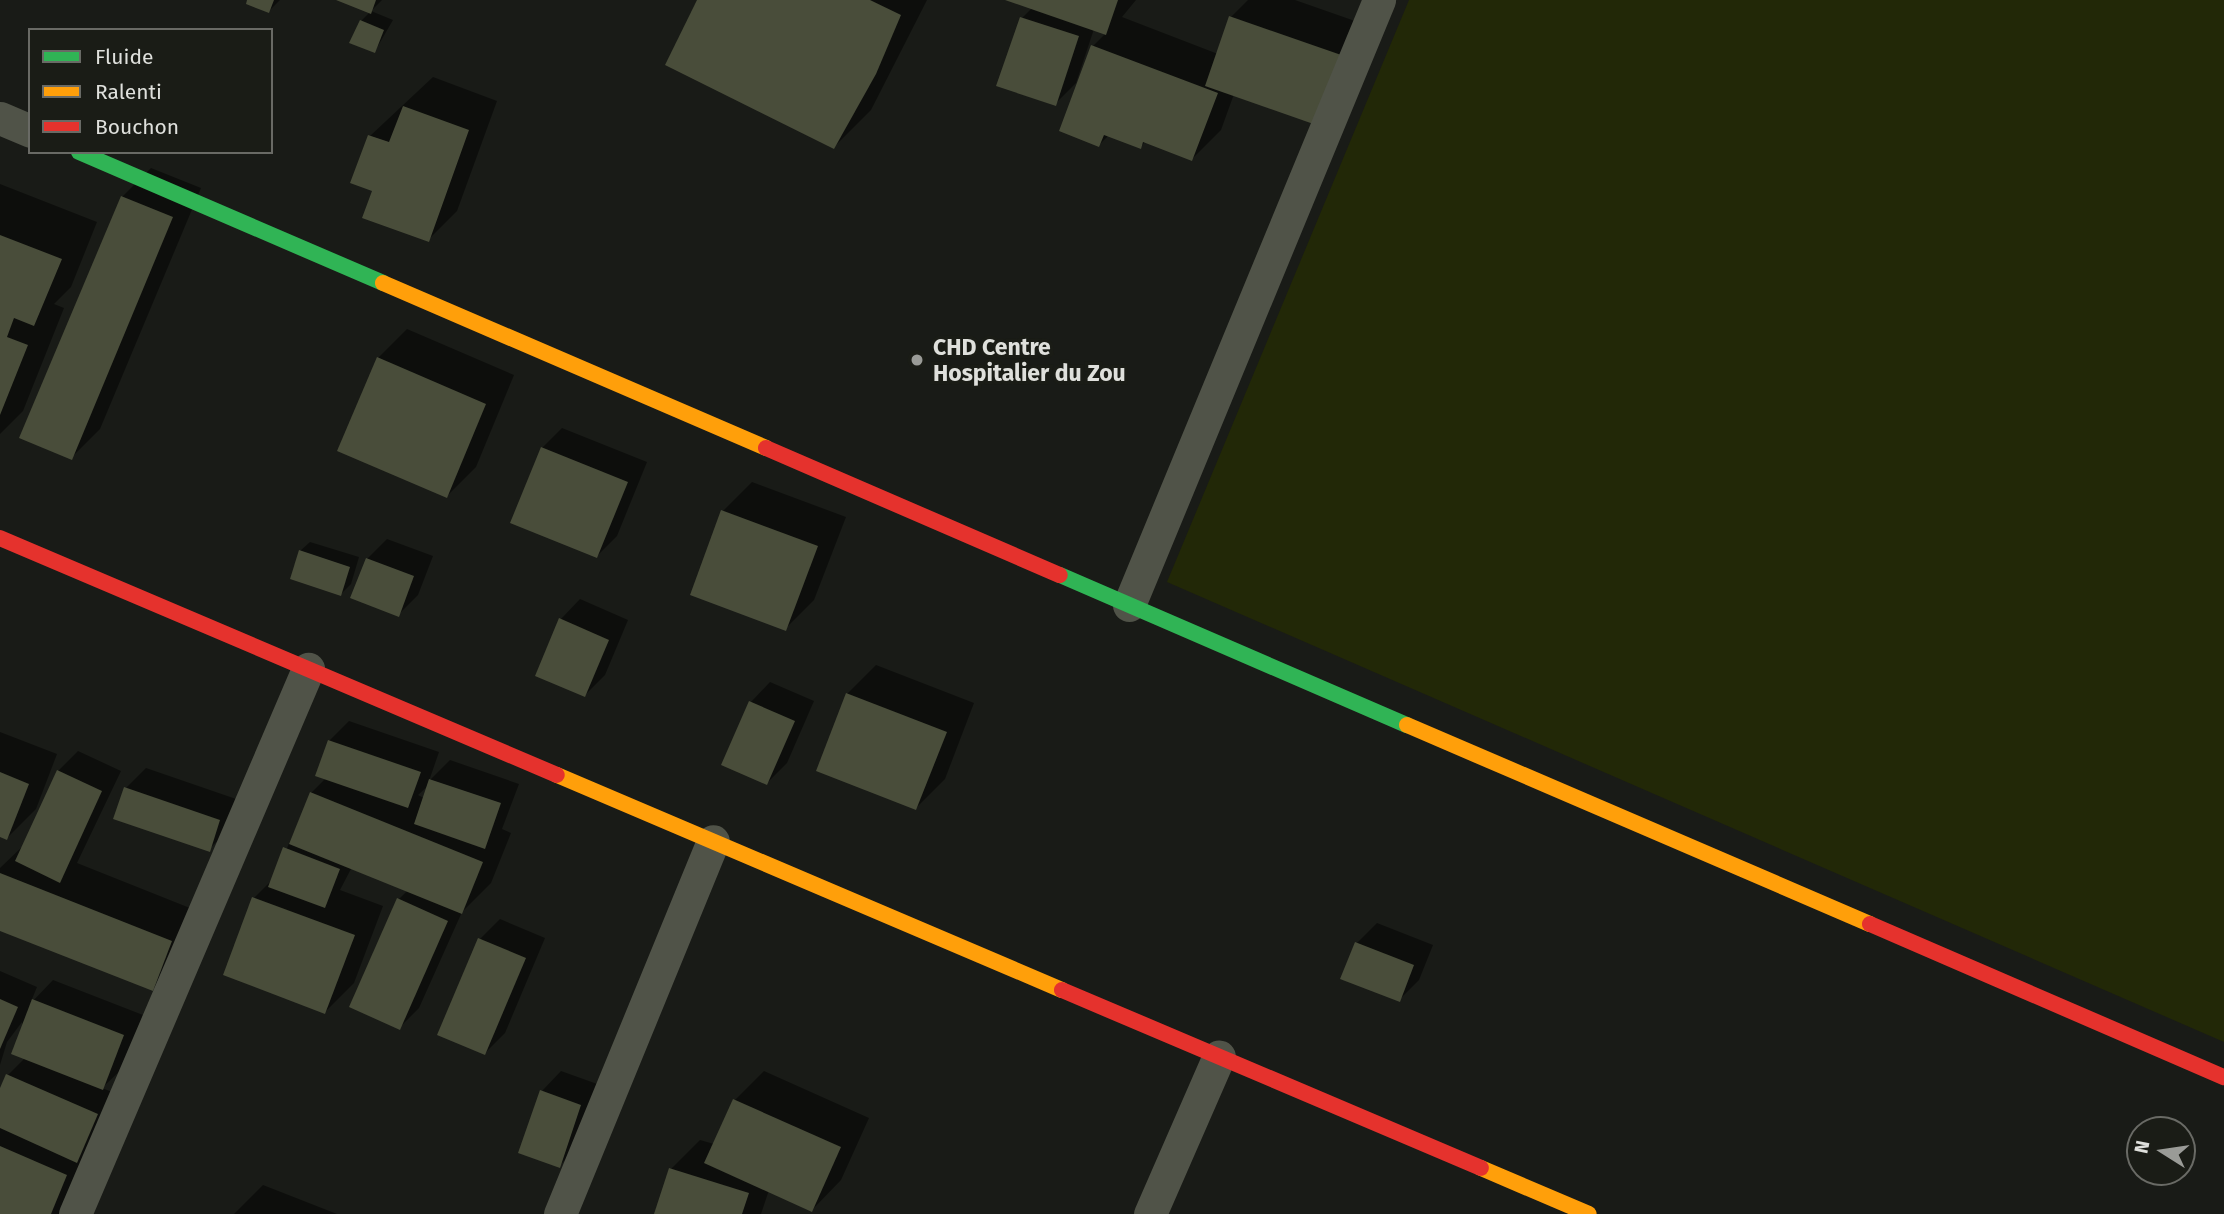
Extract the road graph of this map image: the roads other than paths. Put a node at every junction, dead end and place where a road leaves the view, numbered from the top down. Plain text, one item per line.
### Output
1 (1379, 0) edge
2 (0, 118) edge
3 (28, 130) edge
4 (84, 154) edge
5 (0, 538) edge
6 (1129, 605) junction
7 (308, 669) junction
8 (713, 841) junction
9 (1219, 1056) junction
10 (2224, 1077) edge
11 (75, 1214) edge
12 (560, 1214) edge
13 (1150, 1214) edge
14 (1589, 1214) edge

1 - 6 street
2 - 3 street
4 - 6 street
5 - 7 street
6 - 10 street
7 - 8 street
7 - 11 street
8 - 9 street
8 - 12 street
9 - 13 street
9 - 14 street

